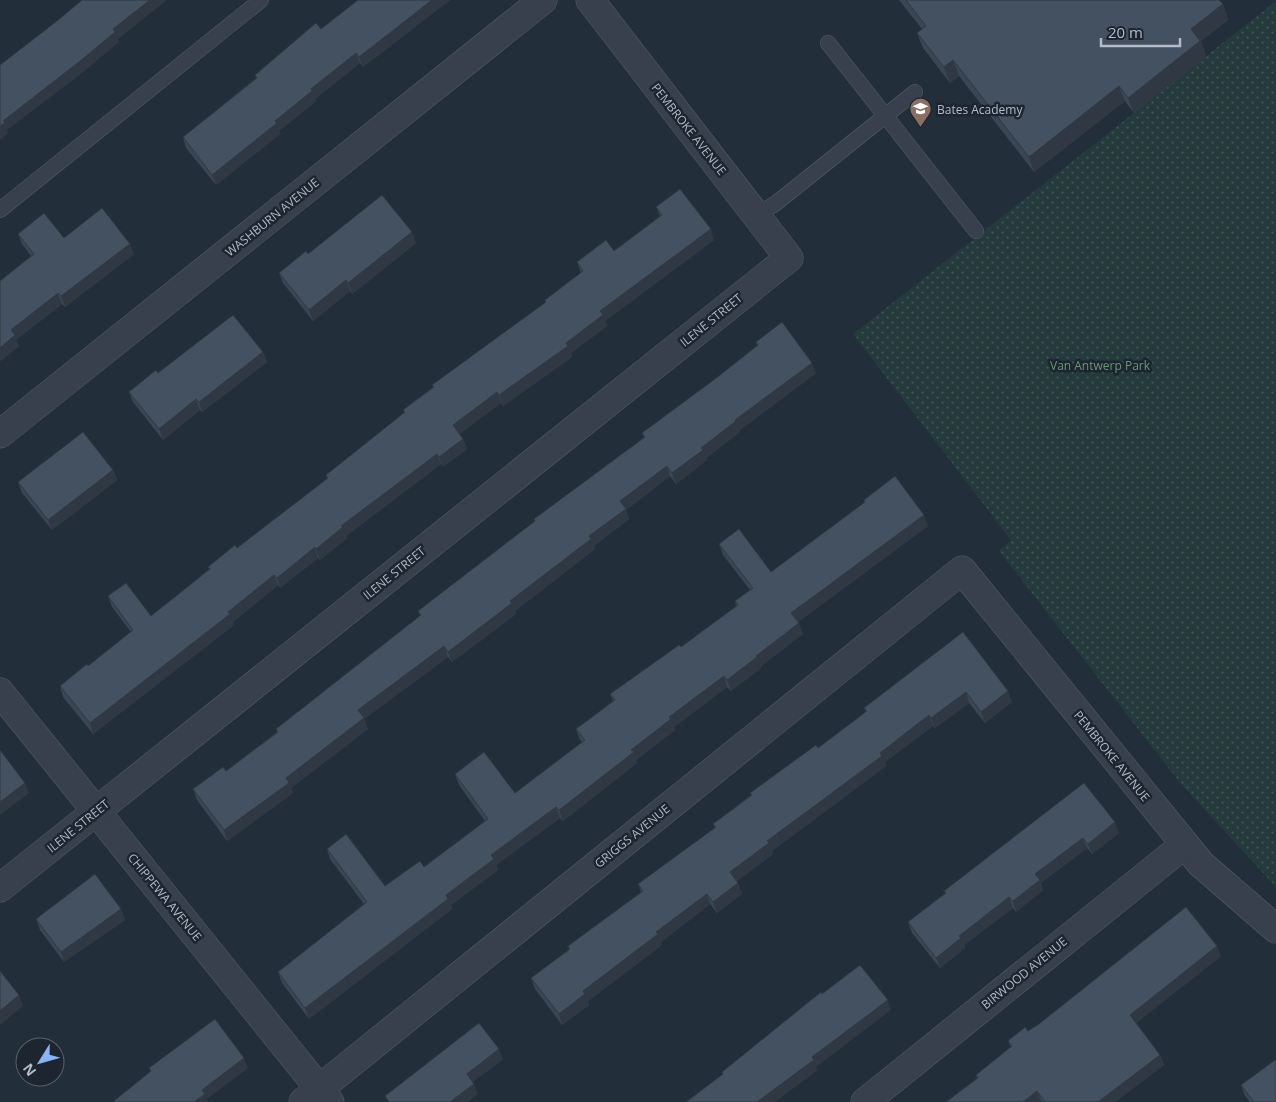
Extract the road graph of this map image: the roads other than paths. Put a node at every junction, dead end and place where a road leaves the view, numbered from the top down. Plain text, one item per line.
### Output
1 (262, 0) edge
2 (543, 0) edge
3 (590, 0) edge
4 (828, 44) dead end
5 (916, 92) dead end
6 (884, 117) junction
7 (0, 210) edge
8 (756, 215) junction
9 (976, 231) dead end
10 (789, 258) joint
11 (0, 434) edge
12 (962, 570) joint
13 (0, 692) edge
14 (95, 811) junction
15 (1184, 845) junction
16 (0, 888) edge
17 (1276, 929) edge
18 (318, 1098) edge
19 (865, 1102) edge

1 - 7 lane
2 - 11 street, WASHBURN AVENUE
3 - 8 street, PEMBROKE AVENUE
4 - 6 lane
5 - 6 lane
6 - 8 lane
6 - 9 lane
8 - 10 street, PEMBROKE AVENUE
10 - 14 street, ILENE STREET
12 - 15 street, PEMBROKE AVENUE
12 - 18 street, GRIGGS AVENUE
13 - 14 street, CHIPPEWA AVENUE
14 - 16 street, ILENE STREET
14 - 18 street, CHIPPEWA AVENUE
15 - 17 street, PEMBROKE AVENUE
15 - 19 street, BIRWOOD AVENUE

